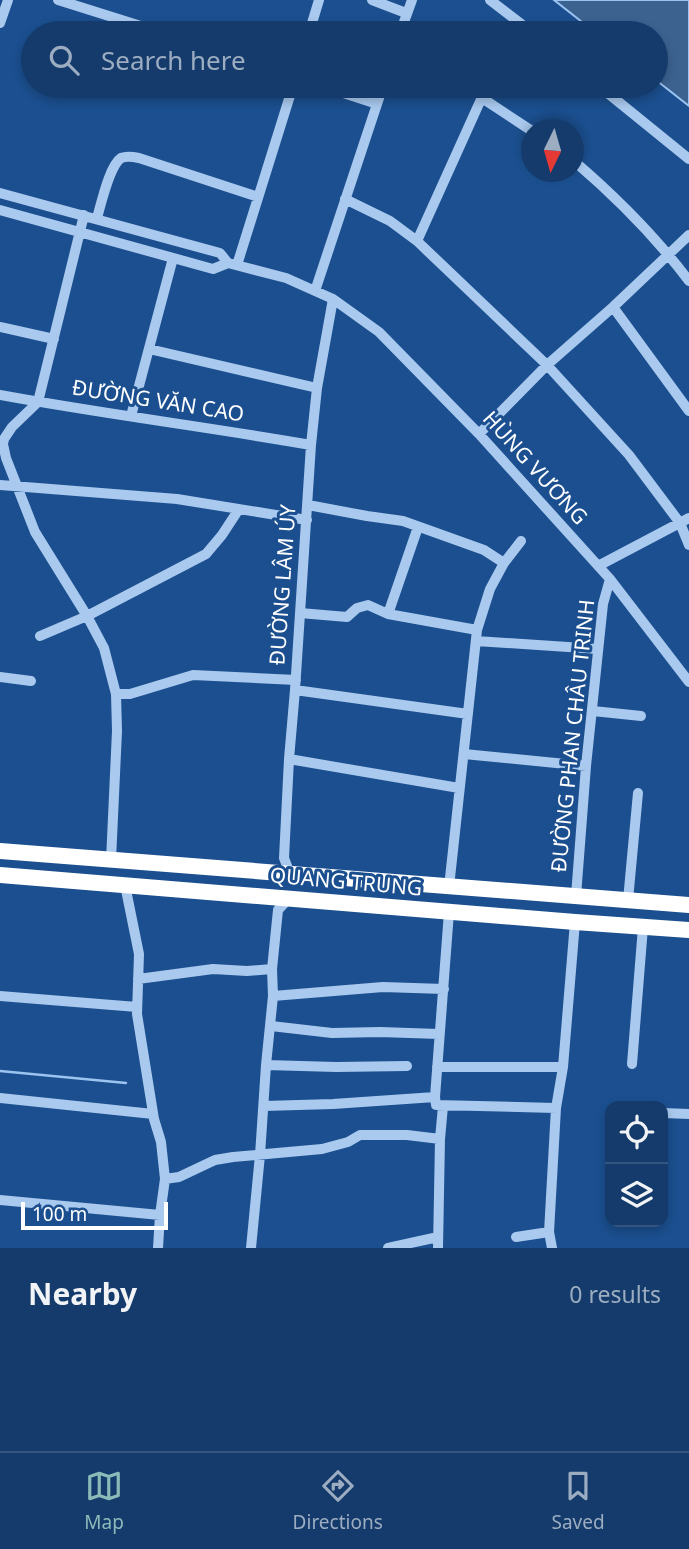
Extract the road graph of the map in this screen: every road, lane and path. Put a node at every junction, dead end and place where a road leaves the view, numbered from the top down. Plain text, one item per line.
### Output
1 (8, 0) edge
2 (58, 0) edge
3 (319, 0) edge
4 (372, 0) edge
5 (412, 0) edge
6 (490, 0) edge
7 (406, 13) junction
8 (515, 19) joint
9 (125, 21) edge
10 (313, 21) edge
11 (404, 21) edge
12 (518, 21) edge
13 (0, 23) edge
14 (289, 98) edge
15 (359, 98) edge
16 (379, 98) edge
17 (482, 98) joint
18 (614, 98) edge
19 (377, 104) junction
20 (521, 124) edge
21 (689, 159) edge
22 (584, 171) edge
23 (0, 193) edge
24 (258, 197) junction
25 (345, 199) junction
26 (1, 212) edge
27 (84, 215) junction
28 (97, 218) junction
29 (79, 232) junction
30 (689, 235) edge
31 (417, 241) junction
32 (669, 253) junction
33 (173, 258) junction
34 (233, 264) junction
35 (689, 281) edge
36 (315, 291) junction
37 (333, 299) junction
38 (613, 307) junction
39 (0, 327) edge
40 (54, 339) junction
41 (149, 349) junction
42 (547, 365) junction
43 (317, 388) junction
44 (0, 395) edge
45 (38, 402) junction
46 (689, 411) edge
47 (131, 416) junction
48 (479, 434) junction
49 (311, 445) junction
50 (0, 485) edge
51 (17, 486) junction
52 (308, 505) junction
53 (239, 509) junction
54 (307, 520) junction
55 (684, 521) edge
56 (418, 527) junction
57 (521, 541) dead end
58 (689, 545) edge
59 (504, 563) junction
60 (598, 566) junction
61 (610, 579) junction
62 (300, 613) junction
63 (388, 614) junction
64 (87, 616) junction
65 (477, 635) junction
66 (40, 636) dead end
67 (598, 649) junction
68 (0, 677) edge
69 (31, 681) dead end
70 (689, 682) edge
71 (296, 685) junction
72 (116, 694) junction
73 (593, 711) junction
74 (468, 714) junction
75 (641, 716) dead end
76 (464, 754) junction
77 (289, 760) junction
78 (586, 766) junction
79 (459, 788) junction
80 (638, 793) dead end
81 (0, 851) edge
82 (111, 860) junction
83 (290, 874) junction
84 (0, 875) edge
85 (125, 885) junction
86 (449, 887) junction
87 (576, 897) junction
88 (289, 898) junction
89 (628, 900) junction
90 (689, 905) edge
91 (449, 912) junction
92 (575, 922) junction
93 (643, 927) junction
94 (689, 930) edge
95 (272, 970) junction
96 (138, 979) junction
97 (444, 989) junction
98 (0, 996) edge
99 (273, 996) junction
100 (137, 1007) junction
101 (271, 1026) junction
102 (439, 1034) junction
103 (266, 1065) junction
104 (632, 1065) dead end
105 (407, 1066) dead end
106 (437, 1067) junction
107 (563, 1067) junction
108 (0, 1098) edge
109 (439, 1102) junction
110 (264, 1106) junction
111 (556, 1108) junction
112 (668, 1113) edge
113 (153, 1114) junction
114 (689, 1114) edge
115 (440, 1139) junction
116 (260, 1155) junction
117 (165, 1179) junction
118 (0, 1200) edge
119 (160, 1215) junction
120 (550, 1232) junction
121 (516, 1237) dead end
122 (438, 1242) edge
123 (158, 1248) edge
124 (251, 1248) edge
125 (388, 1248) edge
126 (552, 1248) edge

1 - 13 street
2 - 9 street
3 - 10 street
4 - 7 street
5 - 7 street
6 - 8 street
7 - 11 street
8 - 12 street
14 - 24 street
15 - 19 street
16 - 19 street
17 - 20 street
17 - 31 street
18 - 21 street
19 - 25 street
22 - 32 street
23 - 27 street
24 - 28 street
24 - 34 street
25 - 31 street
25 - 36 street
26 - 29 street
27 - 28 street
27 - 29 street
28 - 34 street
29 - 33 street
29 - 40 street
30 - 32 street
31 - 42 street
32 - 35 street
32 - 38 street
33 - 34 street
33 - 41 street
34 - 36 street, HÙNG VƯƠNG
36 - 37 street, HÙNG VƯƠNG
37 - 43 street, ĐƯỜNG LÂM ÚY
37 - 48 street, HÙNG VƯƠNG
38 - 42 street
38 - 46 street
39 - 40 street
40 - 45 street
41 - 43 street
41 - 47 street
42 - 48 street
42 - 55 street
43 - 49 street, ĐƯỜNG LÂM ÚY
44 - 45 street, ĐƯỜNG VĂN CAO
45 - 47 street, ĐƯỜNG VĂN CAO
45 - 51 street
47 - 49 street, ĐƯỜNG VĂN CAO
48 - 60 street, HÙNG VƯƠNG
49 - 52 street, ĐƯỜNG LÂM ÚY
50 - 51 street
51 - 53 street
51 - 64 street
52 - 54 street, ĐƯỜNG LÂM ÚY
52 - 56 street
53 - 54 street
53 - 64 street
54 - 62 street, ĐƯỜNG LÂM ÚY
55 - 58 street
55 - 60 street
56 - 59 street
56 - 63 street
57 - 59 street
59 - 65 street
60 - 61 street, HÙNG VƯƠNG
61 - 67 street, ĐƯỜNG PHAN CHÂU TRINH
61 - 70 street, HÙNG VƯƠNG
62 - 63 street
62 - 71 street, ĐƯỜNG LÂM ÚY
63 - 65 street
64 - 66 street
64 - 72 street
65 - 67 street
65 - 74 street
67 - 73 street, ĐƯỜNG PHAN CHÂU TRINH
68 - 69 street
71 - 72 street
71 - 74 street
71 - 77 street, ĐƯỜNG LÂM ÚY
72 - 82 street
73 - 75 street
73 - 78 street, ĐƯỜNG PHAN CHÂU TRINH
74 - 76 street
76 - 78 street
76 - 79 street
77 - 79 street
77 - 83 street, ĐƯỜNG LÂM ÚY
78 - 87 street, ĐƯỜNG PHAN CHÂU TRINH
79 - 86 street
80 - 89 street
81 - 82 highway, QUANG TRUNG
82 - 83 highway, QUANG TRUNG
83 - 86 highway, QUANG TRUNG
83 - 88 highway
84 - 85 highway, QUANG TRUNG
85 - 88 highway, QUANG TRUNG
85 - 96 street
86 - 87 highway, QUANG TRUNG
87 - 89 highway, QUANG TRUNG
87 - 92 highway
88 - 91 highway, QUANG TRUNG
88 - 95 street
89 - 90 highway, QUANG TRUNG
91 - 92 highway, QUANG TRUNG
91 - 97 street
92 - 93 highway, QUANG TRUNG
92 - 107 street
93 - 94 highway, QUANG TRUNG
93 - 104 street
95 - 96 street
95 - 99 street
96 - 100 street
97 - 99 street
97 - 102 street
98 - 100 street
99 - 101 street
100 - 113 street
101 - 102 street
101 - 103 street
102 - 106 street
103 - 105 street
103 - 110 street
106 - 107 street
106 - 109 street
107 - 111 street
108 - 113 street
109 - 110 street
109 - 111 street
109 - 115 street
110 - 116 street
111 - 120 street
112 - 114 street
113 - 117 street
115 - 116 street
115 - 122 street
116 - 117 street
116 - 124 street
117 - 119 street
118 - 119 street
119 - 123 street
120 - 121 street
120 - 126 street
122 - 125 street

